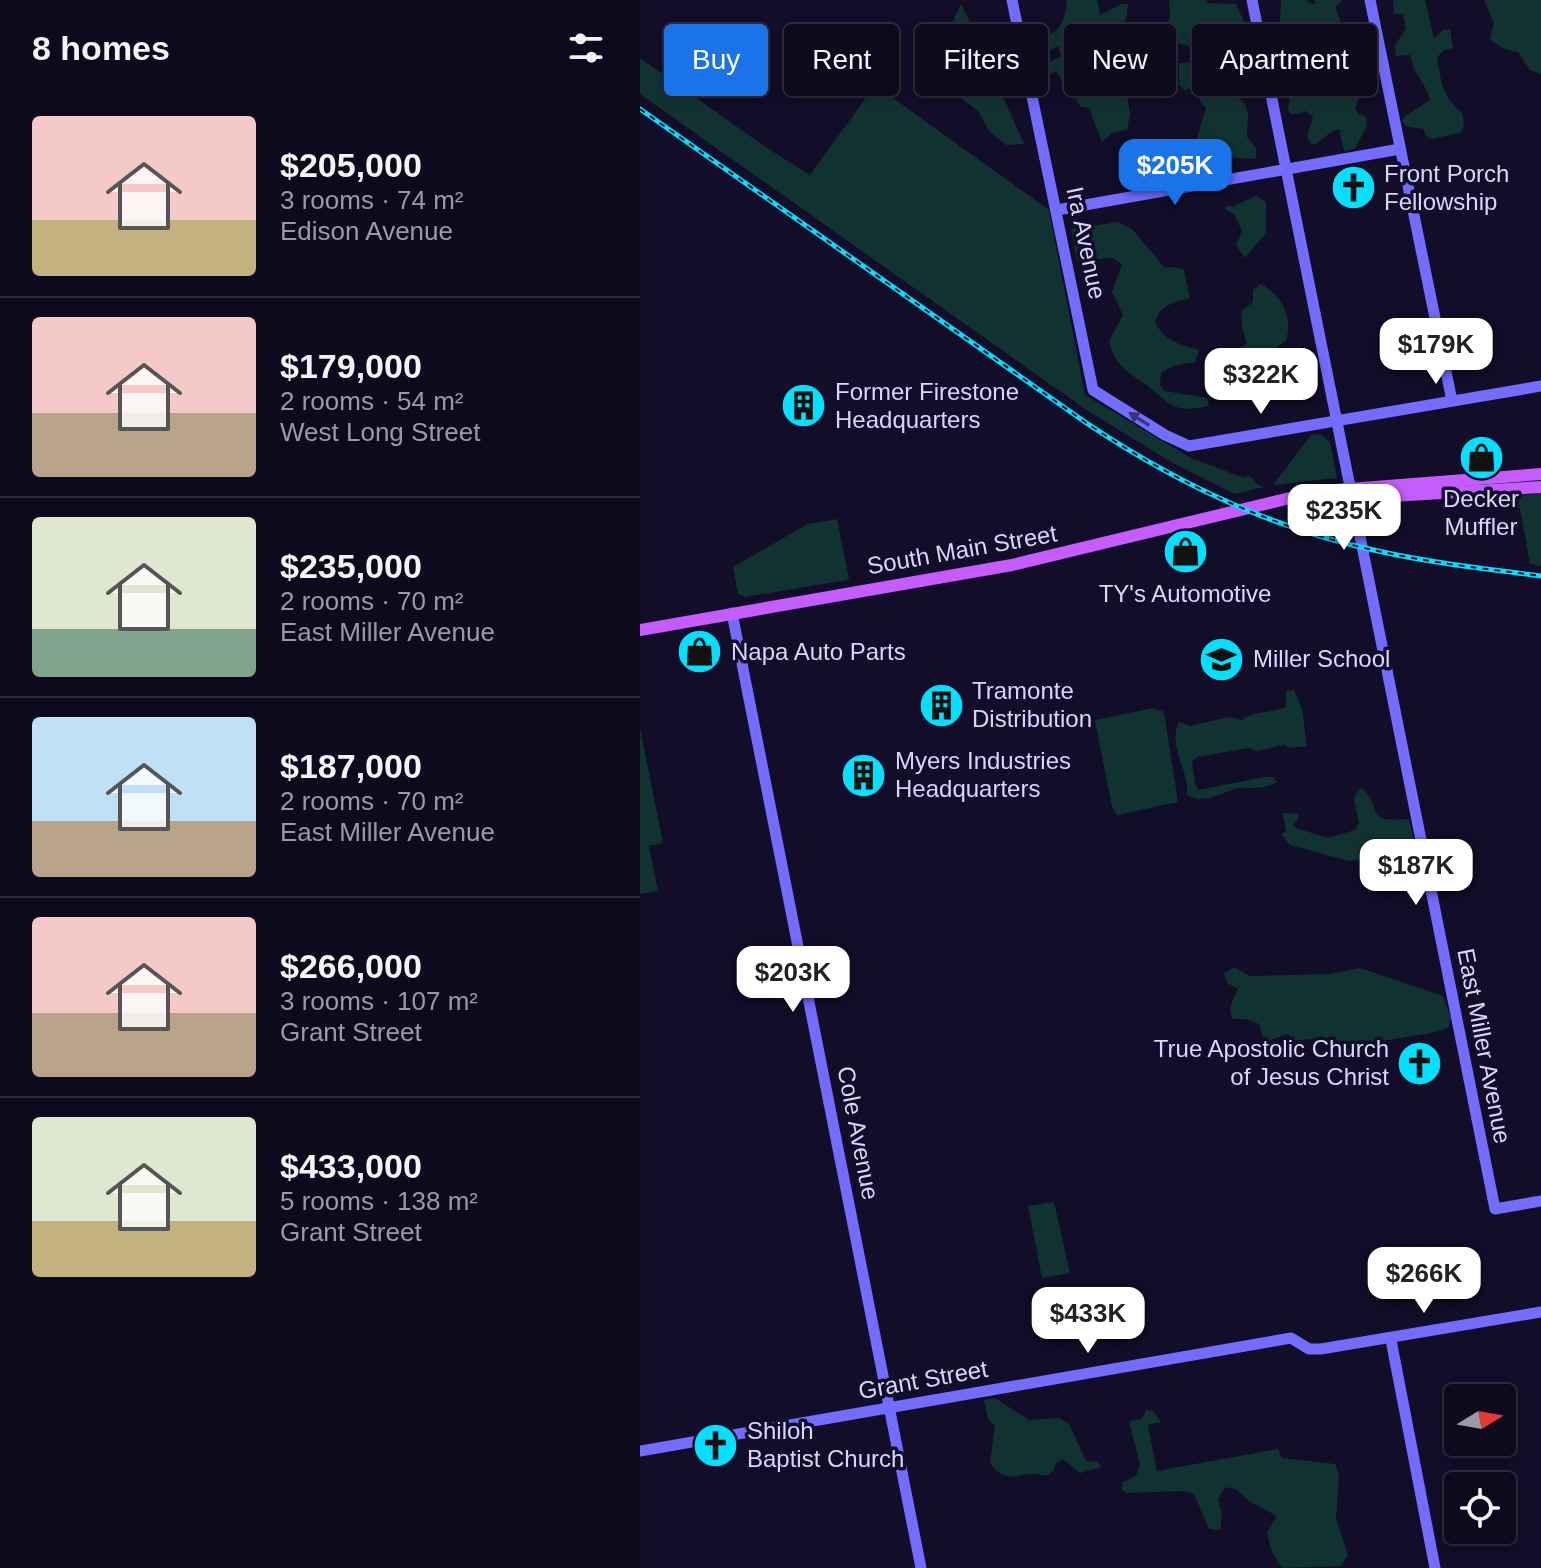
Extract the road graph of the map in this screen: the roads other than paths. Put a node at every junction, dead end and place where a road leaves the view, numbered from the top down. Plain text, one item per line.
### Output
1 (1012, 0) edge
2 (1252, 0) edge
3 (1370, 0) edge
4 (1400, 149) junction
5 (1287, 170) junction
6 (1057, 210) junction
7 (1541, 386) edge
8 (1452, 401) junction
9 (1338, 421) junction
10 (1541, 474) edge
11 (1541, 487) edge
12 (1350, 493) junction
13 (732, 613) junction
14 (640, 630) edge
15 (1541, 1201) edge
16 (1541, 1312) edge
17 (1391, 1340) junction
18 (891, 1408) junction
19 (640, 1451) edge
20 (921, 1568) edge
21 (1435, 1568) edge

1 - 6 street, Ira Avenue
2 - 5 street, East Miller Avenue
3 - 4 street
4 - 5 street
4 - 8 street
5 - 6 street
5 - 9 street, East Miller Avenue
9 -> 6 street, Ira Avenue
7 - 8 street
8 - 9 street
9 - 12 street, East Miller Avenue
10 - 12 main road, South Main Street
11 - 12 main road, South Main Street
12 - 13 main road, South Main Street
12 - 15 street, East Miller Avenue
13 - 14 main road, South Main Street
13 - 18 street, Cole Avenue
16 - 17 street, Grant Street
17 - 18 street, Grant Street
17 - 21 street
18 - 19 street, Grant Street
18 - 20 street, Cole Avenue

